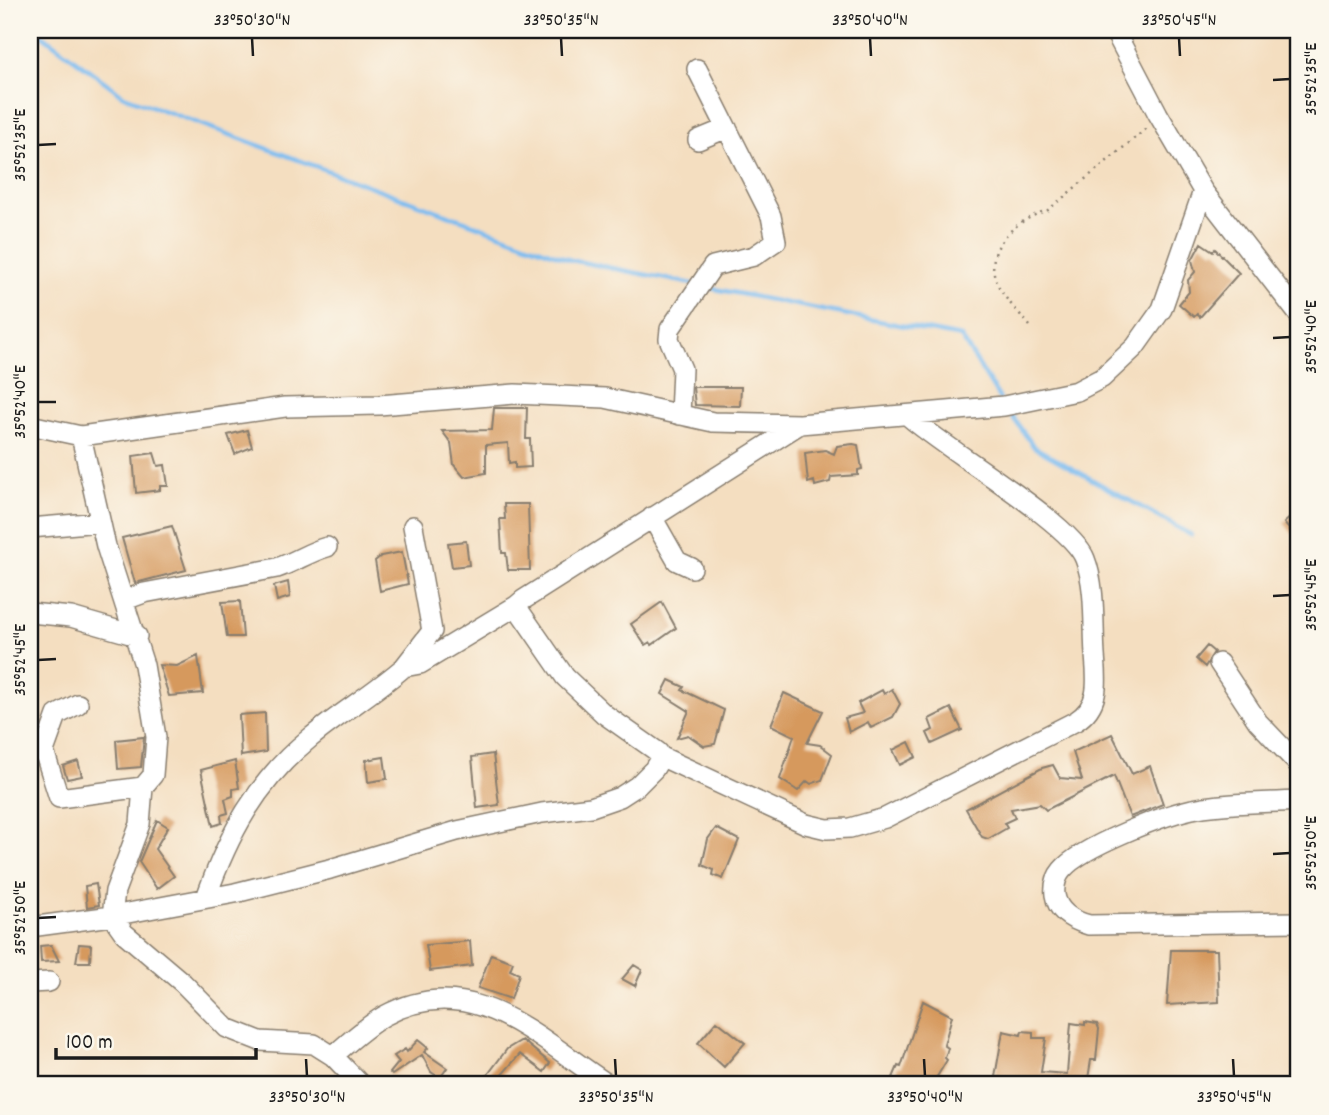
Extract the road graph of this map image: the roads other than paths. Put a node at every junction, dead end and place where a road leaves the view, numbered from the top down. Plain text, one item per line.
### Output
1 (1114, 30) edge
2 (697, 69) dead end
3 (727, 128) junction
4 (698, 140) dead end
5 (1203, 191) junction
6 (1299, 315) edge
7 (680, 415) junction
8 (907, 415) junction
9 (800, 424) junction
10 (30, 425) edge
11 (81, 436) junction
12 (652, 517) junction
13 (100, 522) junction
14 (413, 526) dead end
15 (30, 528) edge
16 (327, 547) dead end
17 (692, 568) dead end
18 (125, 600) junction
19 (516, 606) junction
20 (30, 613) edge
21 (137, 636) junction
22 (1219, 663) dead end
23 (404, 667) junction
24 (78, 704) dead end
25 (660, 756) junction
26 (1299, 765) edge
27 (143, 787) junction
28 (1299, 800) edge
29 (206, 898) junction
30 (112, 916) junction
31 (1299, 922) edge
32 (30, 927) edge
33 (333, 1056) junction
34 (355, 1084) edge
35 (609, 1085) edge

1 - 5 street
2 - 3 street
3 - 4 street
3 - 7 street
5 - 6 street
5 - 8 street
7 - 9 street
7 - 11 street
8 - 9 street
8 - 25 street
9 - 12 street
10 - 11 street
11 - 13 street
12 - 17 street
12 - 19 street
13 - 15 street
13 - 18 street
14 - 23 street
16 - 18 street
18 - 21 street
19 - 23 street
19 - 25 street
20 - 21 street
21 - 27 street
22 - 26 street
23 - 29 street
24 - 27 street
25 - 29 street
27 - 30 street
28 - 31 street
29 - 30 street
30 - 32 street
30 - 33 street
33 - 34 street
33 - 35 street

